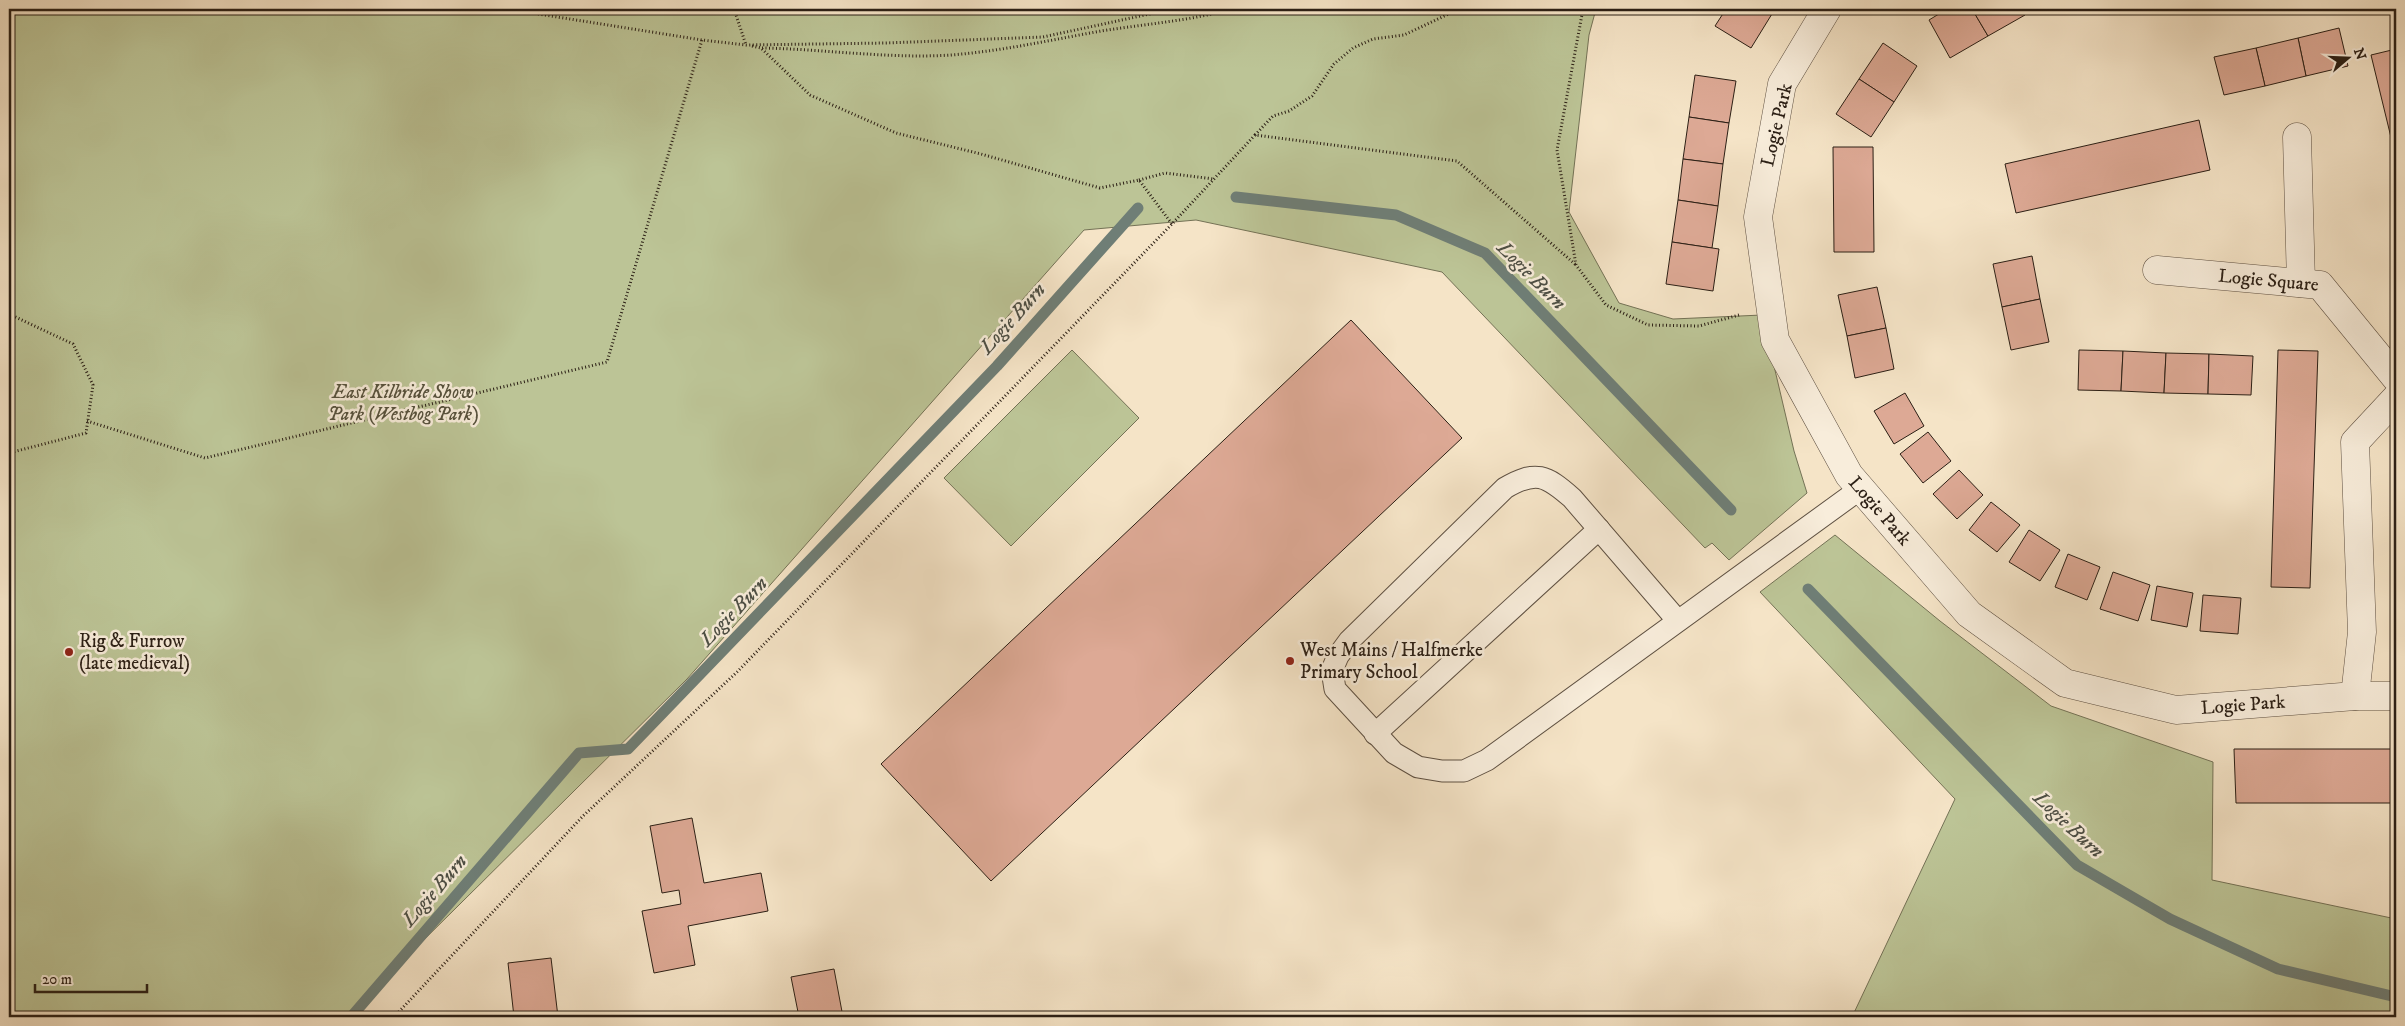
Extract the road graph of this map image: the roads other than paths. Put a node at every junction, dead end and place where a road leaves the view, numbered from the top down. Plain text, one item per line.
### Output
1 (1827, 9) edge
2 (2297, 137) dead end
3 (2157, 270) dead end
4 (2301, 283) junction
5 (2396, 378) edge
6 (2396, 398) edge
7 (1860, 488) junction
8 (1598, 529) junction
9 (1678, 621) junction
10 (2355, 696) junction
11 (2396, 696) edge
12 (1375, 734) junction

1 - 7 street, Logie Park
2 - 4 street
3 - 4 street, Logie Square
4 - 5 street, Logie Square
6 - 10 street
7 - 9 lane
7 - 10 street, Logie Park
8 - 9 lane
8 - 12 lane
8 - 12 lane
9 - 12 lane
10 - 11 street, Logie Park

